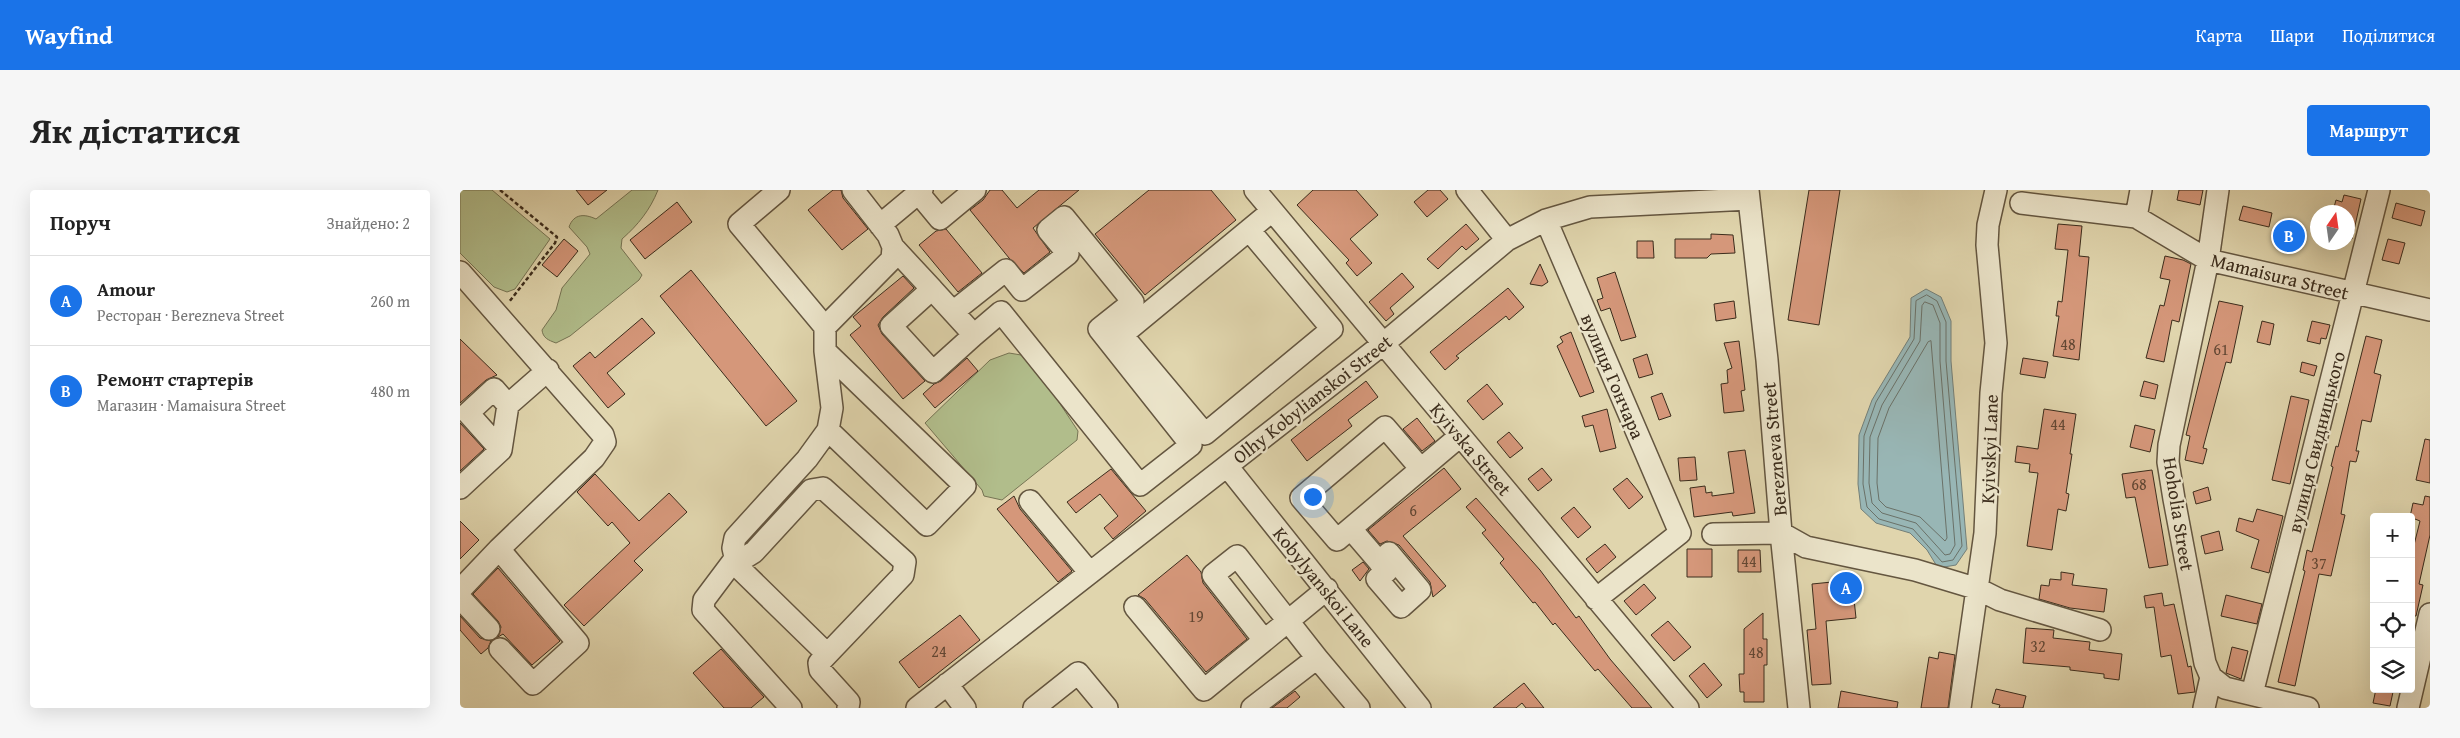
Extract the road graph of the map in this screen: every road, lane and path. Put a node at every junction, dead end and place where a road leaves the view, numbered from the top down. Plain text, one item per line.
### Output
1 (500, 190) edge
2 (779, 190) edge
3 (853, 190) edge
4 (975, 190) edge
5 (1255, 190) edge
6 (1466, 190) edge
7 (2140, 190) edge
8 (2218, 190) edge
9 (2379, 190) edge
10 (919, 191) edge
11 (1994, 194) edge
12 (1749, 195) edge
13 (1590, 199) edge
14 (2021, 203) dead end
15 (1272, 211) junction
16 (2136, 217) junction
17 (1546, 220) junction
18 (880, 225) junction
19 (1249, 230) junction
20 (1507, 240) junction
21 (893, 247) junction
22 (2208, 260) junction
23 (460, 272) edge
24 (932, 289) junction
25 (2354, 294) junction
26 (2430, 310) edge
27 (953, 312) junction
28 (496, 313) junction
29 (825, 327) junction
30 (974, 335) junction
31 (1383, 344) junction
32 (825, 351) junction
33 (548, 370) junction
34 (508, 405) junction
35 (828, 430) junction
36 (1460, 436) junction
37 (500, 450) junction
38 (1227, 466) junction
39 (1421, 469) junction
40 (460, 488) edge
41 (1030, 501) dead end
42 (1351, 528) junction
43 (1781, 532) junction
44 (1713, 534) dead end
45 (499, 549) junction
46 (734, 560) junction
47 (1379, 562) dead end
48 (1090, 573) junction
49 (1978, 588) junction
50 (1327, 589) junction
51 (460, 590) edge
52 (460, 598) edge
53 (1596, 599) junction
54 (1135, 607) dead end
55 (2430, 614) edge
56 (1288, 620) junction
57 (489, 629) dead end
58 (2100, 630) dead end
59 (1264, 640) junction
60 (500, 649) dead end
61 (827, 654) junction
62 (1317, 658) junction
63 (2211, 677) junction
64 (947, 684) junction
65 (2252, 694) junction
66 (1412, 705) edge
67 (791, 708) edge
68 (848, 708) edge
69 (916, 708) edge
70 (965, 708) edge
71 (1034, 708) edge
72 (1107, 708) edge
73 (1252, 708) edge
74 (1359, 708) edge
75 (1688, 708) edge
76 (1799, 708) edge
77 (1960, 708) edge
78 (2204, 708) edge
79 (2308, 708) edge
80 (2408, 708) edge

1 - 28 path
2 - 29 street
3 - 18 street
4 - 10 street
5 - 15 street, Kyivska Street
6 - 20 street
7 - 16 street
8 - 22 street, Hoholia Street
9 - 25 street, вулиця Свидницького
10 - 18 street
11 - 49 street, Kyivskyi Lane
12 - 13 street, Olhy Kobylianskoi Street
12 - 43 street, Berezneva Street
13 - 17 street, Olhy Kobylianskoi Street
14 - 16 street, Mamaisura Street
15 - 19 street
15 - 31 street, Kyivska Street
16 - 22 street, Mamaisura Street
17 - 20 street, Olhy Kobylianskoi Street
17 - 53 street, вулиця Гончара
18 - 21 street
19 - 19 street
20 - 31 street, Olhy Kobylianskoi Street
21 - 24 street
21 - 29 street
22 - 25 street, Mamaisura Street
22 - 63 street, Hoholia Street
23 - 28 street
24 - 27 street
24 - 30 street
25 - 26 street, Mamaisura Street
25 - 65 street, вулиця Свидницького
27 - 30 street
27 - 30 street
28 - 33 street
29 - 32 street
31 - 36 street, Kyivska Street
31 - 38 street, Olhy Kobylianskoi Street
32 - 35 street
32 - 35 street
33 - 34 street
33 - 45 street
34 - 37 street
34 - 37 street
35 - 46 street
36 - 39 street
36 - 53 street, Kyivska Street
37 - 40 street
38 - 48 street, Olhy Kobylianskoi Street
38 - 50 street, Kobylyanskoi Lane
39 - 42 street
39 - 42 street
41 - 48 street
42 - 47 street
43 - 44 street
43 - 49 street
43 - 76 street, Berezneva Street
45 - 51 street
45 - 60 street
46 - 61 street
46 - 61 street
46 - 67 street
48 - 64 street, Olhy Kobylianskoi Street
49 - 58 street
49 - 77 street, Kyivskyi Lane
50 - 56 street
50 - 66 street, Kobylyanskoi Lane
52 - 57 street
53 - 75 street, Kyivska Street
54 - 59 street
55 - 80 street
56 - 59 street
56 - 59 street
56 - 62 street
61 - 68 street
62 - 73 street
62 - 74 street
63 - 65 street
63 - 78 street
64 - 69 street, Olhy Kobylianskoi Street
64 - 70 street
65 - 79 street
71 - 72 street

